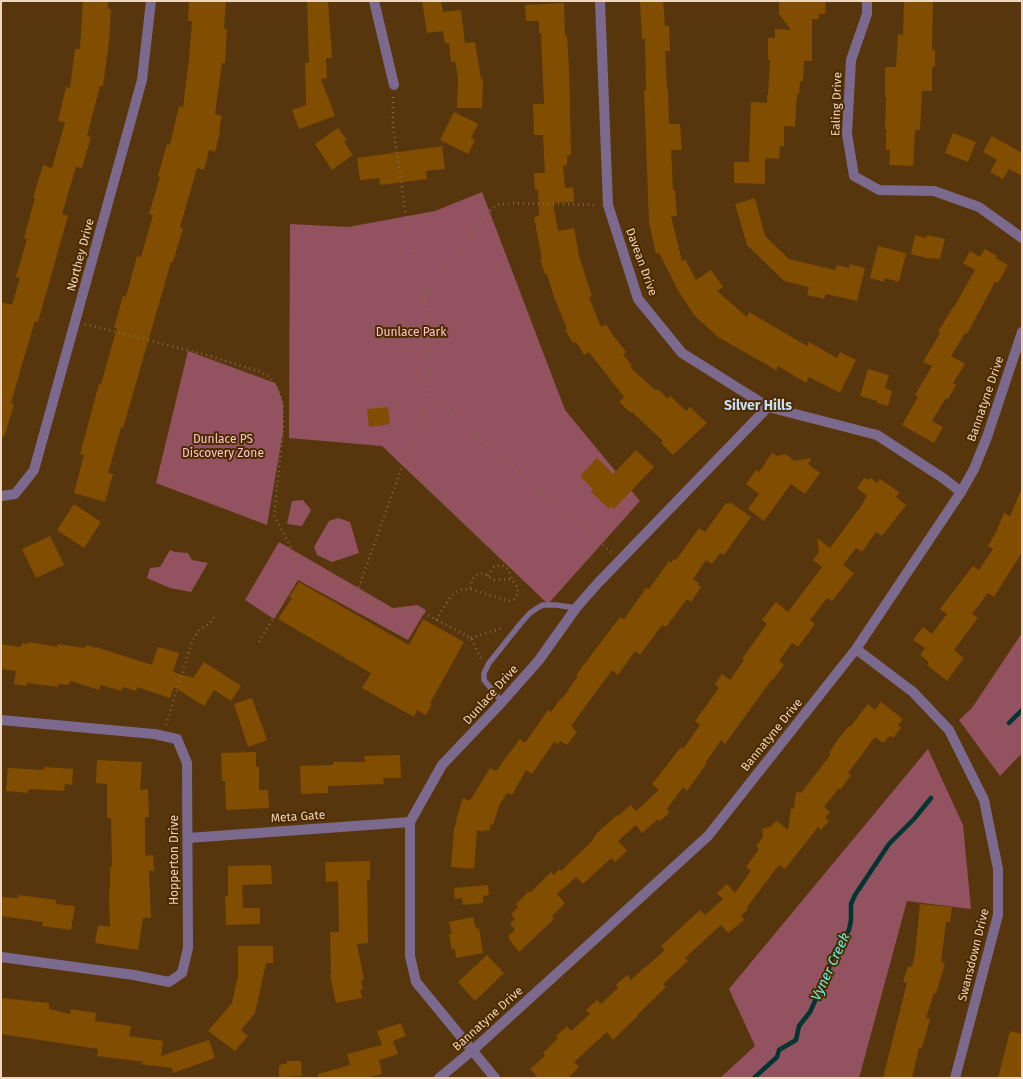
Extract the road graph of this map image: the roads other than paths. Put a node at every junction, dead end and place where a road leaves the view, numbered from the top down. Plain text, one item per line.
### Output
1 (151, 1) edge
2 (374, 1) edge
3 (600, 1) edge
4 (867, 1) edge
5 (394, 85) road end
6 (1022, 238) edge
7 (1022, 332) edge
8 (768, 406) junction
9 (961, 492) junction
10 (1, 496) edge
11 (576, 608) junction
12 (856, 649) junction
13 (502, 702) junction
14 (1, 720) edge
15 (410, 822) junction
16 (188, 838) junction
17 (1, 957) edge
18 (472, 1050) junction
19 (440, 1078) edge
20 (495, 1078) edge
21 (956, 1078) edge

1 - 10 street, Northey Drive
2 - 5 street
3 - 8 street, Davean Drive
4 - 6 street, Ealing Drive
7 - 9 street, Bannatyne Drive
8 - 9 street, Davean Drive
8 - 11 street, Dunlace Drive
9 - 12 street, Bannatyne Drive
11 - 13 street, Dunlace Drive
11 - 13 lane
12 - 18 street, Bannatyne Drive
12 - 21 street, Swansdown Drive
13 - 15 street, Dunlace Drive
14 - 16 street, Hopperton Drive
15 - 16 street, Meta Gate
15 - 18 street, Dunlace Drive
16 - 17 street, Hopperton Drive
18 - 19 street, Bannatyne Drive
18 - 20 street, Dunlace Drive

